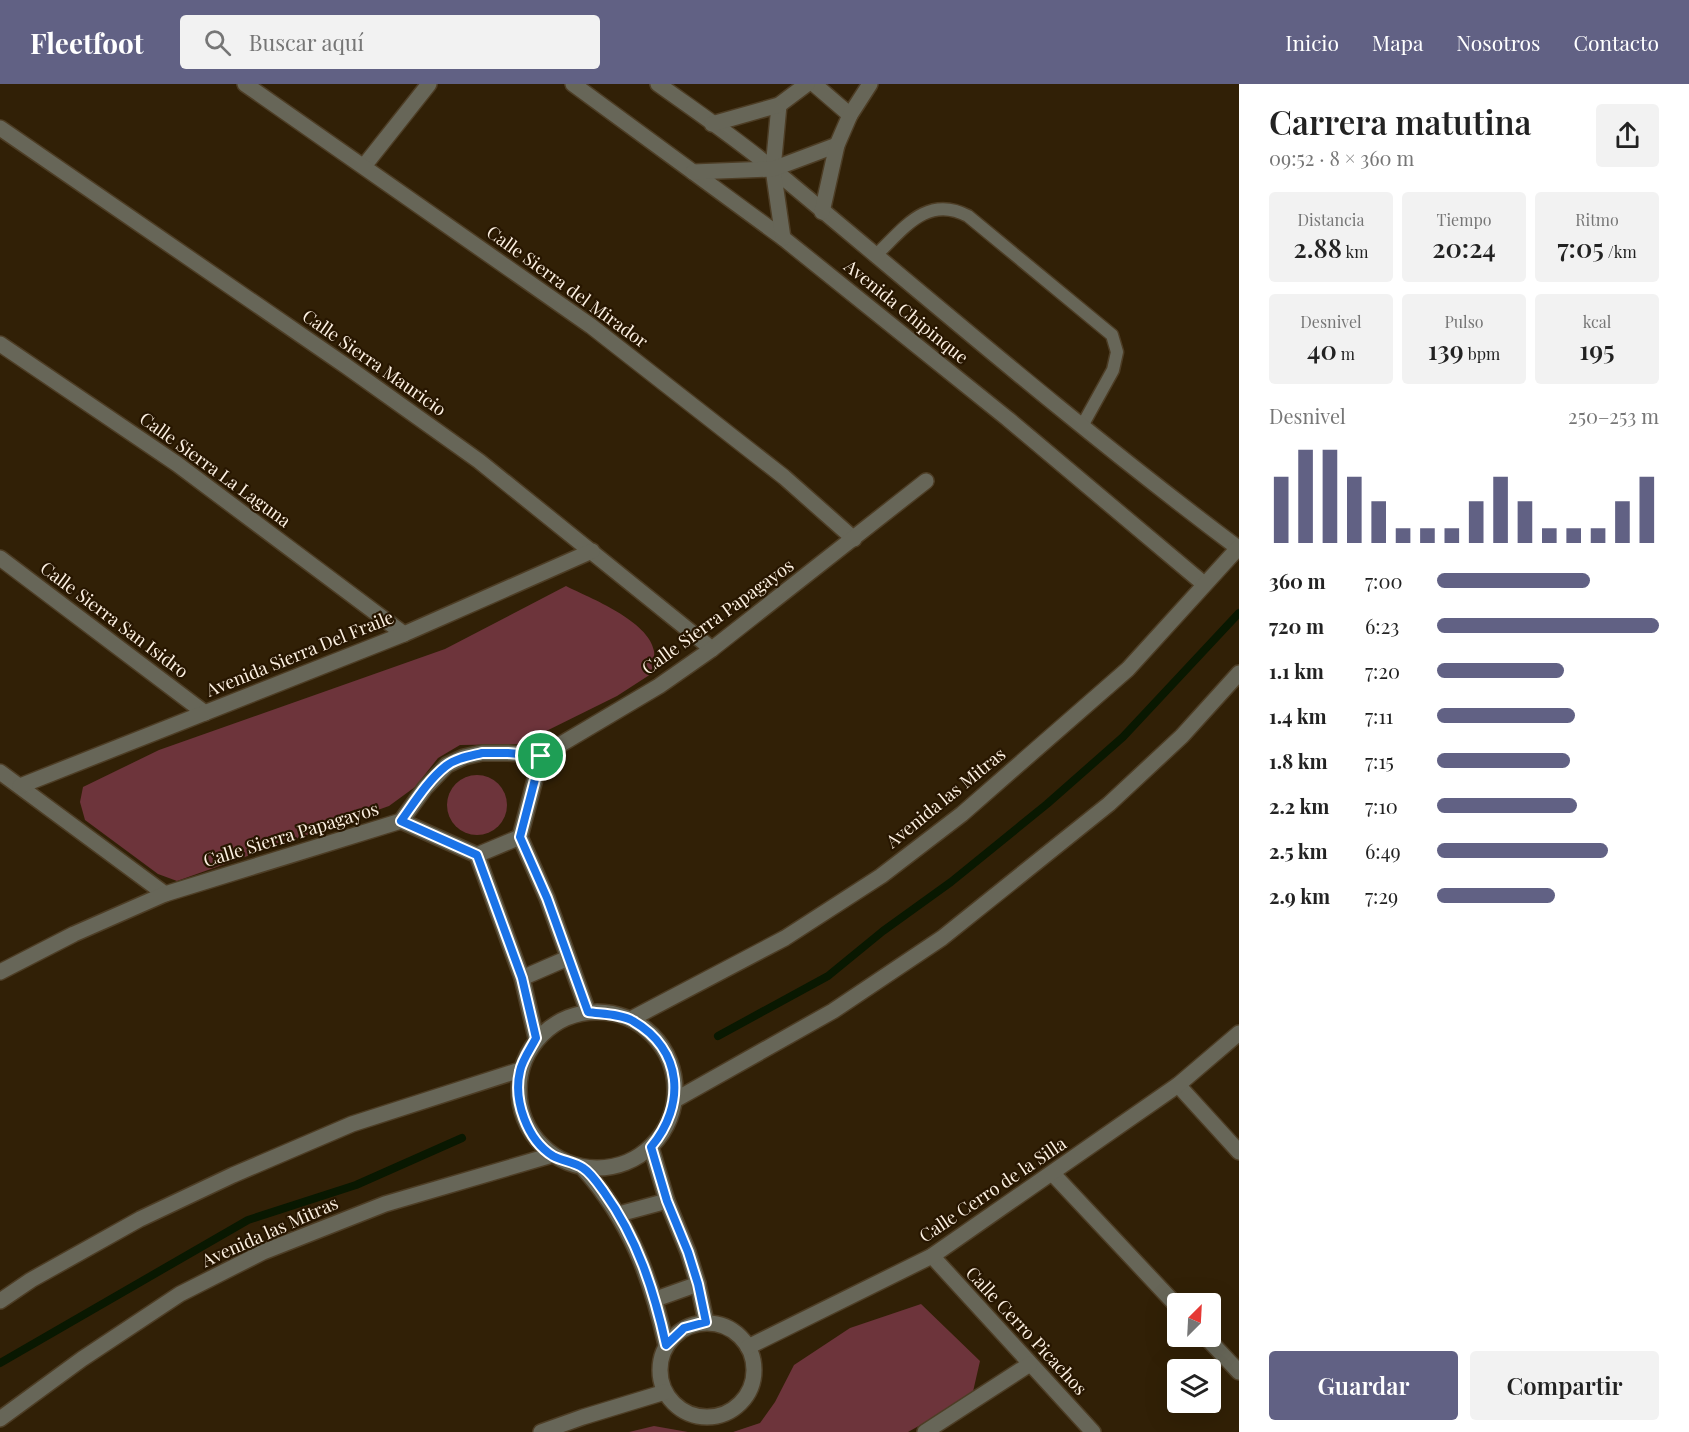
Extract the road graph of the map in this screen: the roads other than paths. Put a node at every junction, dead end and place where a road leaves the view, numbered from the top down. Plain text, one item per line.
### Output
1 (245, 84) edge
2 (429, 84) edge
3 (573, 84) edge
4 (658, 84) edge
5 (807, 84) edge
6 (814, 84) edge
7 (870, 84) edge
8 (779, 105) junction
9 (850, 115) junction
10 (712, 124) junction
11 (0, 128) edge
12 (837, 145) junction
13 (364, 166) junction
14 (773, 169) junction
15 (693, 172) junction
16 (822, 212) junction
17 (783, 238) junction
18 (875, 256) junction
19 (0, 344) edge
20 (1082, 426) junction
21 (926, 481) dead end
22 (854, 539) junction
23 (1238, 547) edge
24 (592, 550) junction
25 (0, 558) edge
26 (1204, 584) junction
27 (404, 634) junction
28 (712, 649) junction
29 (1239, 673) edge
30 (205, 713) junction
31 (541, 756) junction
32 (0, 772) edge
33 (20, 786) junction
34 (401, 821) junction
35 (520, 837) junction
36 (477, 855) junction
37 (165, 894) junction
38 (568, 958) junction
39 (0, 972) edge
40 (522, 978) junction
41 (588, 1012) junction
42 (631, 1019) junction
43 (1239, 1034) edge
44 (536, 1038) junction
45 (520, 1070) junction
46 (1178, 1085) junction
47 (675, 1100) junction
48 (651, 1147) junction
49 (1239, 1152) edge
50 (552, 1155) junction
51 (583, 1168) junction
52 (1053, 1174) junction
53 (667, 1201) junction
54 (619, 1214) junction
55 (932, 1256) junction
56 (698, 1284) junction
57 (1167, 1295) edge
58 (656, 1299) junction
59 (0, 1300) edge
60 (706, 1322) junction
61 (666, 1345) junction
62 (748, 1347) junction
63 (1216, 1347) edge
64 (1030, 1364) junction
65 (1239, 1372) edge
66 (665, 1392) junction
67 (0, 1419) edge
68 (541, 1432) edge
69 (925, 1432) edge
70 (1093, 1432) edge

1 - 13 street, Calle Sierra del Mirador
2 - 13 street
3 - 15 street, Avenida Chipinque
4 - 10 street, Avenida Chipinque
5 - 8 street
6 - 9 street
7 - 9 street
8 - 10 street
8 - 14 street
9 - 12 street
10 - 14 street, Avenida Chipinque
11 - 24 street, Calle Sierra Mauricio
12 - 14 street
12 - 16 street
13 - 22 street, Calle Sierra del Mirador
14 - 15 street
14 - 16 street, Avenida Chipinque
14 - 17 street
15 - 17 street, Avenida Chipinque
16 - 18 street, Avenida Chipinque
17 - 26 street, Avenida Chipinque
18 - 20 street, Avenida Chipinque
18 - 20 lane
19 - 27 street, Calle Sierra La Laguna
20 - 23 street, Avenida Chipinque
21 - 22 street, Calle Sierra Papagayos
22 - 28 street, Calle Sierra Papagayos
23 - 26 street, Avenida las Mitras
24 - 27 street, Avenida Sierra Del Fraile
24 - 28 street, Calle Sierra Mauricio
25 - 30 street, Calle Sierra San Isidro
26 - 42 street, Avenida las Mitras
27 - 30 street, Avenida Sierra Del Fraile
28 - 31 street, Calle Sierra Papagayos
29 - 47 street
30 - 33 street, Avenida Sierra Del Fraile
31 - 34 street, Calle Sierra Papagayos
31 - 35 street
32 - 33 street
33 - 37 street
34 - 36 street
34 - 37 street, Calle Sierra Papagayos
35 - 36 street
35 - 38 street
36 - 40 street
37 - 39 street, Calle Sierra Papagayos
38 - 40 street
38 - 41 street
40 - 44 street
41 - 42 street
41 - 44 street
42 - 47 street
43 - 46 street, Calle Cerro de la Silla
44 - 45 street
45 - 50 street
45 - 59 street
46 - 49 street
46 - 52 street, Calle Cerro de la Silla
47 - 48 street
48 - 51 street
48 - 53 street
50 - 51 street
50 - 67 street, Avenida las Mitras
51 - 54 street
52 - 55 street, Calle Cerro de la Silla
52 - 57 street
53 - 54 street
53 - 56 street
54 - 58 street
55 - 62 street, Calle Cerro de la Silla
55 - 64 street, Calle Cerro Picachos
56 - 58 street
56 - 60 street
58 - 61 street
60 - 61 street
60 - 62 street
61 - 66 street
62 - 66 street
63 - 65 street
64 - 69 street
64 - 70 street, Calle Cerro Picachos
66 - 68 street

